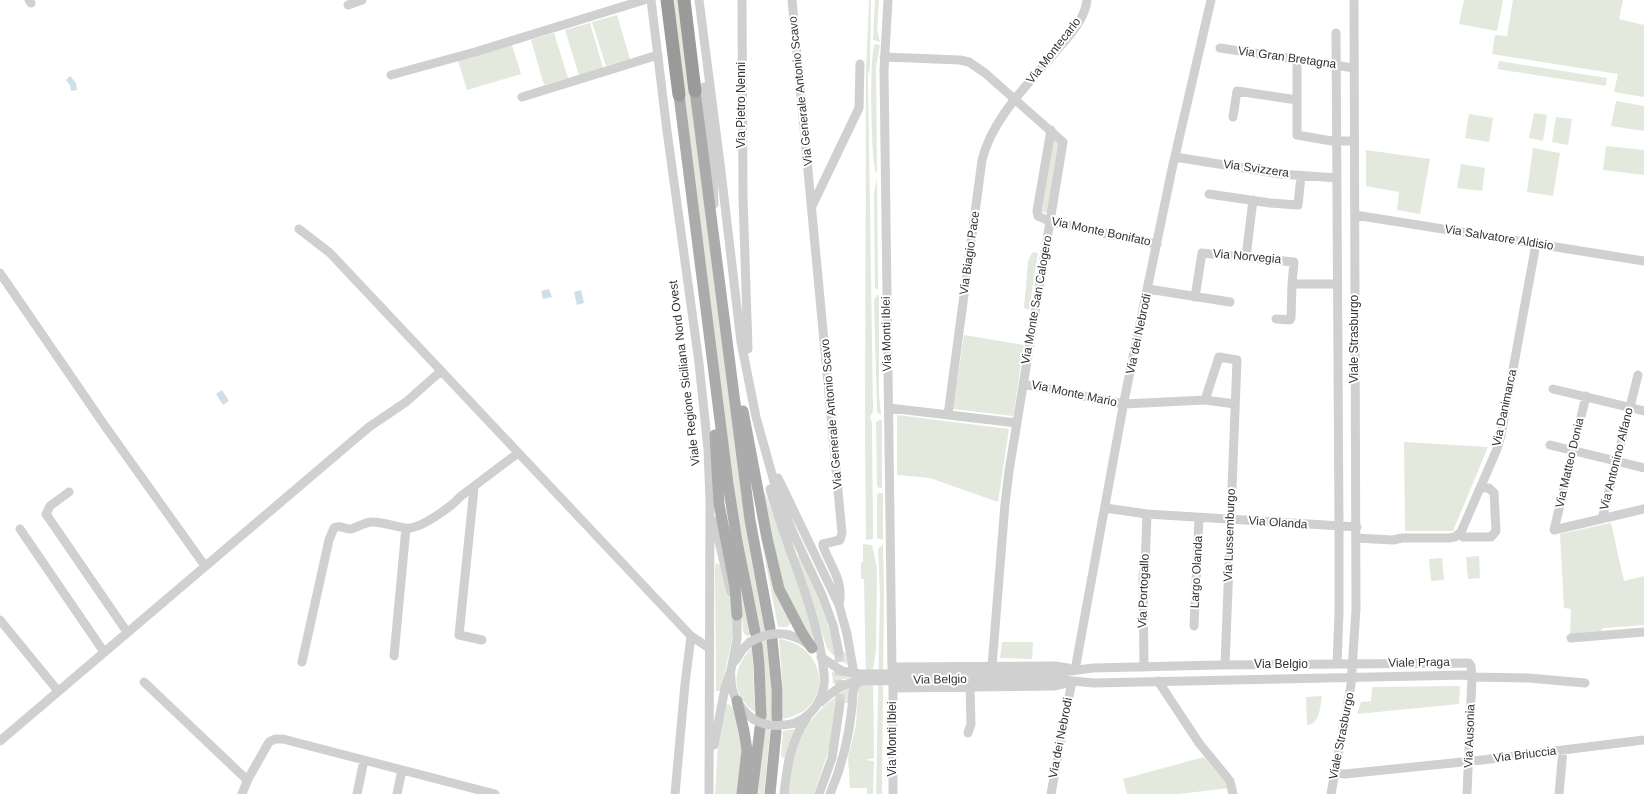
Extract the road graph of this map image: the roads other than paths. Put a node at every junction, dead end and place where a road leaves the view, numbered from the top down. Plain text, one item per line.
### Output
1 (362, 0) edge
2 (644, 0) edge
3 (651, 0) edge
4 (667, 0) edge
5 (684, 0) edge
6 (699, 0) edge
7 (742, 0) edge
8 (792, 0) edge
9 (888, 0) edge
10 (1087, 0) edge
11 (1211, 0) edge
12 (1354, 0) edge
13 (348, 5) dead end
14 (1336, 33) dead end
15 (1220, 48) dead end
16 (705, 50) junction
17 (658, 55) junction
18 (884, 57) junction
19 (1297, 60) junction
20 (860, 64) dead end
21 (1337, 66) junction
22 (1354, 68) junction
23 (391, 75) dead end
24 (695, 91) joint
25 (679, 95) joint
26 (522, 97) dead end
27 (1016, 99) junction
28 (1297, 100) junction
29 (1233, 117) dead end
30 (1051, 130) junction
31 (1337, 141) junction
32 (1354, 141) junction
33 (1175, 157) junction
34 (1301, 176) junction
35 (1337, 178) junction
36 (1209, 194) dead end
37 (1253, 200) junction
38 (813, 205) junction
39 (743, 210) junction
40 (1355, 215) junction
41 (726, 216) junction
42 (1050, 222) junction
43 (299, 229) dead end
44 (1157, 244) junction
45 (1536, 244) junction
46 (715, 249) junction
47 (1246, 257) junction
48 (1644, 261) edge
49 (0, 273) edge
50 (1292, 284) junction
51 (1337, 284) junction
52 (1148, 289) junction
53 (1195, 298) junction
54 (1230, 302) dead end
55 (722, 304) junction
56 (706, 307) junction
57 (1276, 319) dead end
58 (441, 371) junction
59 (1638, 375) dead end
60 (750, 384) junction
61 (1023, 384) junction
62 (1553, 389) dead end
63 (1338, 394) junction
64 (1356, 394) junction
65 (1586, 396) junction
66 (1205, 400) junction
67 (1124, 404) junction
68 (1235, 404) junction
69 (889, 408) junction
70 (1630, 408) junction
71 (1644, 411) edge
72 (948, 415) junction
73 (756, 417) junction
74 (1017, 423) junction
75 (1550, 445) dead end
76 (1573, 451) junction
77 (766, 452) junction
78 (518, 453) junction
79 (1616, 462) junction
80 (1644, 468) edge
81 (474, 488) junction
82 (1479, 490) junction
83 (69, 492) dead end
84 (710, 500) junction
85 (1105, 508) junction
86 (1644, 510) edge
87 (1146, 514) junction
88 (1200, 518) junction
89 (1602, 519) junction
90 (1231, 520) junction
91 (1339, 526) junction
92 (1356, 527) junction
93 (406, 528) junction
94 (20, 529) dead end
95 (1460, 532) junction
96 (1356, 538) junction
97 (204, 566) junction
98 (839, 605) junction
99 (737, 615) junction
100 (0, 620) edge
101 (1194, 626) dead end
102 (770, 628) dead end
103 (127, 632) junction
104 (1644, 634) edge
105 (691, 636) junction
106 (1571, 638) dead end
107 (772, 639) dead end
108 (482, 640) dead end
109 (754, 640) junction
110 (709, 648) junction
111 (104, 652) junction
112 (838, 653) tunnel mouth
113 (817, 654) junction
114 (394, 656) dead end
115 (302, 662) dead end
116 (1337, 664) junction
117 (1353, 664) junction
118 (1225, 665) junction
119 (992, 666) junction
120 (1184, 666) junction
121 (1208, 666) junction
122 (1144, 667) junction
123 (892, 668) joint
124 (731, 670) junction
125 (1075, 670) junction
126 (1054, 676) junction
127 (1352, 677) junction
128 (1472, 677) junction
129 (858, 678) junction
130 (1184, 680) junction
131 (1208, 680) junction
132 (1072, 681) junction
133 (1158, 681) junction
134 (144, 682) dead end
135 (1585, 683) dead end
136 (893, 686) joint
137 (970, 687) junction
138 (58, 692) junction
139 (737, 701) junction
140 (840, 704) tunnel mouth
141 (814, 709) junction
142 (757, 717) junction
143 (777, 719) dead end
144 (760, 728) dead end
145 (776, 732) dead end
146 (968, 733) dead end
147 (1644, 740) edge
148 (0, 741) edge
149 (1563, 750) junction
150 (364, 760) junction
151 (1469, 761) junction
152 (402, 770) junction
153 (1335, 772) junction
154 (709, 777) junction
155 (248, 779) junction
156 (242, 794) edge
157 (357, 794) edge
158 (397, 794) edge
159 (495, 794) edge
160 (675, 794) edge
161 (709, 794) edge
162 (742, 794) edge
163 (752, 794) edge
164 (770, 794) edge
165 (784, 794) edge
166 (819, 794) edge
167 (830, 794) edge
168 (893, 794) edge
169 (1051, 794) edge
170 (1233, 794) edge
171 (1331, 794) edge
172 (1467, 794) edge
173 (1559, 794) edge

1 - 13 street
2 - 23 street
3 - 17 street, Viale Regione Siciliana Nord Ovest
4 - 25 highway
5 - 24 highway
6 - 16 street
7 - 39 street, Via Pietro Nenni
8 - 38 street, Via Generale Antonio Scavo
9 - 18 street, Via Monti Iblei
10 - 27 street, Via Montecarlo
11 - 33 street, Via dei Nebrodi
12 - 22 street, Viale Strasburgo
14 - 21 street, Viale Strasburgo
15 - 19 street, Via Gran Bretagna
16 - 41 street
16 - 46 street
17 - 26 street
17 - 84 street, Viale Regione Siciliana Nord Ovest
18 - 27 street, Via Monte San Calogero
18 - 69 street, Via Monti Iblei
19 - 21 street, Via Gran Bretagna
19 - 28 street
20 - 38 street, Via Generale Antonio Scavo
21 - 22 street, Via Gran Bretagna
21 - 31 street, Viale Strasburgo
22 - 32 street, Viale Strasburgo
24 - 46 main road
25 - 56 main road
27 - 30 street, Via Monte San Calogero
27 - 72 street, Via Biagio Pace
28 - 29 street
28 - 31 street
30 - 42 street, Via Monte San Calogero
30 - 42 street, Via Monte Bonifato
31 - 32 street
31 - 35 street, Viale Strasburgo
32 - 40 street, Viale Strasburgo
33 - 34 street, Via Svizzera
33 - 44 street, Via dei Nebrodi
34 - 35 street, Via Svizzera
34 - 37 street
35 - 51 street, Viale Strasburgo
36 - 37 street
37 - 47 street
38 - 98 street, Via Generale Antonio Scavo
39 - 41 street, Via Pietro Nenni
39 - 60 street, Via Pietro Nenni
40 - 45 street, Via Salvatore Aldisio
40 - 64 street, Viale Strasburgo
41 - 60 street
42 - 44 street, Via Monte Bonifato
42 - 61 street, Via Monte San Calogero
43 - 58 street
44 - 52 street, Via dei Nebrodi
45 - 48 street, Via Salvatore Aldisio
45 - 82 street, Via Danimarca
46 - 55 main road
47 - 50 street, Via Norvegia
47 - 53 street, Via Norvegia
49 - 97 street
50 - 51 street
50 - 57 street
51 - 63 street, Viale Strasburgo
52 - 53 street
52 - 67 street, Via dei Nebrodi
53 - 54 street
55 - 102 main road
55 - 113 main road
56 - 99 main road
56 - 109 main road
58 - 78 street
58 - 97 street
59 - 70 street, Via Antonino Alfano
60 - 73 street
61 - 67 street, Via Monte Mario
61 - 74 street, Via Monte San Calogero
62 - 65 street
63 - 64 street
63 - 91 street, Viale Strasburgo
64 - 92 street, Viale Strasburgo
65 - 70 street
65 - 76 street, Via Matteo Donia
66 - 67 street
66 - 68 street
66 - 68 street, Via Lussemburgo
67 - 85 street, Via dei Nebrodi
68 - 90 street, Via Lussemburgo
69 - 72 street
69 - 123 street, Via Monti Iblei
70 - 71 street
70 - 79 street, Via Antonino Alfano
72 - 74 street
73 - 77 street
73 - 113 street
74 - 119 street, Via Monte San Calogero
75 - 76 street
76 - 79 street
76 - 89 street, Via Matteo Donia
77 - 98 street
77 - 112 street
78 - 81 street
78 - 105 street
79 - 80 street
79 - 89 street, Via Antonino Alfano
81 - 93 street
81 - 108 street
82 - 95 street, Via Danimarca
82 - 95 street
83 - 103 street
84 - 99 street
84 - 110 street, Viale Regione Siciliana Nord Ovest
85 - 87 street, Via Olanda
85 - 125 street, Via dei Nebrodi
86 - 89 street
87 - 88 street, Via Olanda
87 - 122 street, Via Portogallo
88 - 90 street, Via Olanda
88 - 101 street, Largo Olanda
90 - 91 street, Via Olanda
90 - 118 street, Via Lussemburgo
91 - 92 street, Via Olanda
91 - 116 street, Viale Strasburgo
92 - 96 street, Viale Strasburgo
93 - 114 street
93 - 115 street
94 - 111 street
95 - 96 street
96 - 117 street, Viale Strasburgo
97 - 103 street
98 - 129 street
99 - 124 street
100 - 138 street
103 - 111 street
104 - 106 street
105 - 110 street
105 - 160 street
107 - 143 main road
109 - 113 street, bridge
109 - 124 street
109 - 142 main road
110 - 154 street, Viale Regione Siciliana Nord Ovest
111 - 138 street
113 - 129 street, Via Belgio
113 - 141 street
116 - 117 street, Via Belgio
116 - 118 street, Via Belgio
116 - 127 street, Viale Strasburgo
117 - 127 street, Viale Strasburgo
117 - 128 street, Viale Praga
118 - 121 street, Via Belgio
119 - 123 street, Via Belgio
119 - 125 street, Via Belgio
120 - 121 street, Via Belgio
120 - 122 street, Via Belgio
120 - 130 street
121 - 131 street
122 - 125 street, Via Belgio
124 - 139 street
124 - 154 street
125 - 126 street, Via Belgio
126 - 129 street, Via Belgio, bridge
126 - 132 street, Via Belgio
127 - 128 street, Viale Praga
127 - 131 street, Via Belgio
127 - 153 street, Viale Strasburgo
128 - 135 street, Viale Praga
128 - 151 street, Via Ausonia
129 - 141 street, Via Belgio
129 - 167 street
130 - 131 street, Via Belgio
130 - 133 street, Via Belgio
132 - 133 street, Via Belgio
132 - 137 street, Via Belgio
132 - 169 street, Via dei Nebrodi
133 - 170 street
134 - 155 street
136 - 137 street, Via Belgio
136 - 168 street, Via Monti Iblei
137 - 146 street
138 - 148 street
139 - 142 street
139 - 162 main road
140 - 166 street
141 - 142 street, bridge
141 - 165 street
144 - 163 main road
145 - 164 main road
147 - 149 street, Via Briuccia
149 - 151 street, Via Briuccia
149 - 173 street
150 - 152 street
150 - 155 street
150 - 157 street
151 - 153 street, Via Briuccia
151 - 172 street, Via Ausonia
152 - 158 street
152 - 159 street
153 - 171 street, Viale Strasburgo
154 - 161 street, Viale Regione Siciliana Nord Ovest
155 - 156 street

